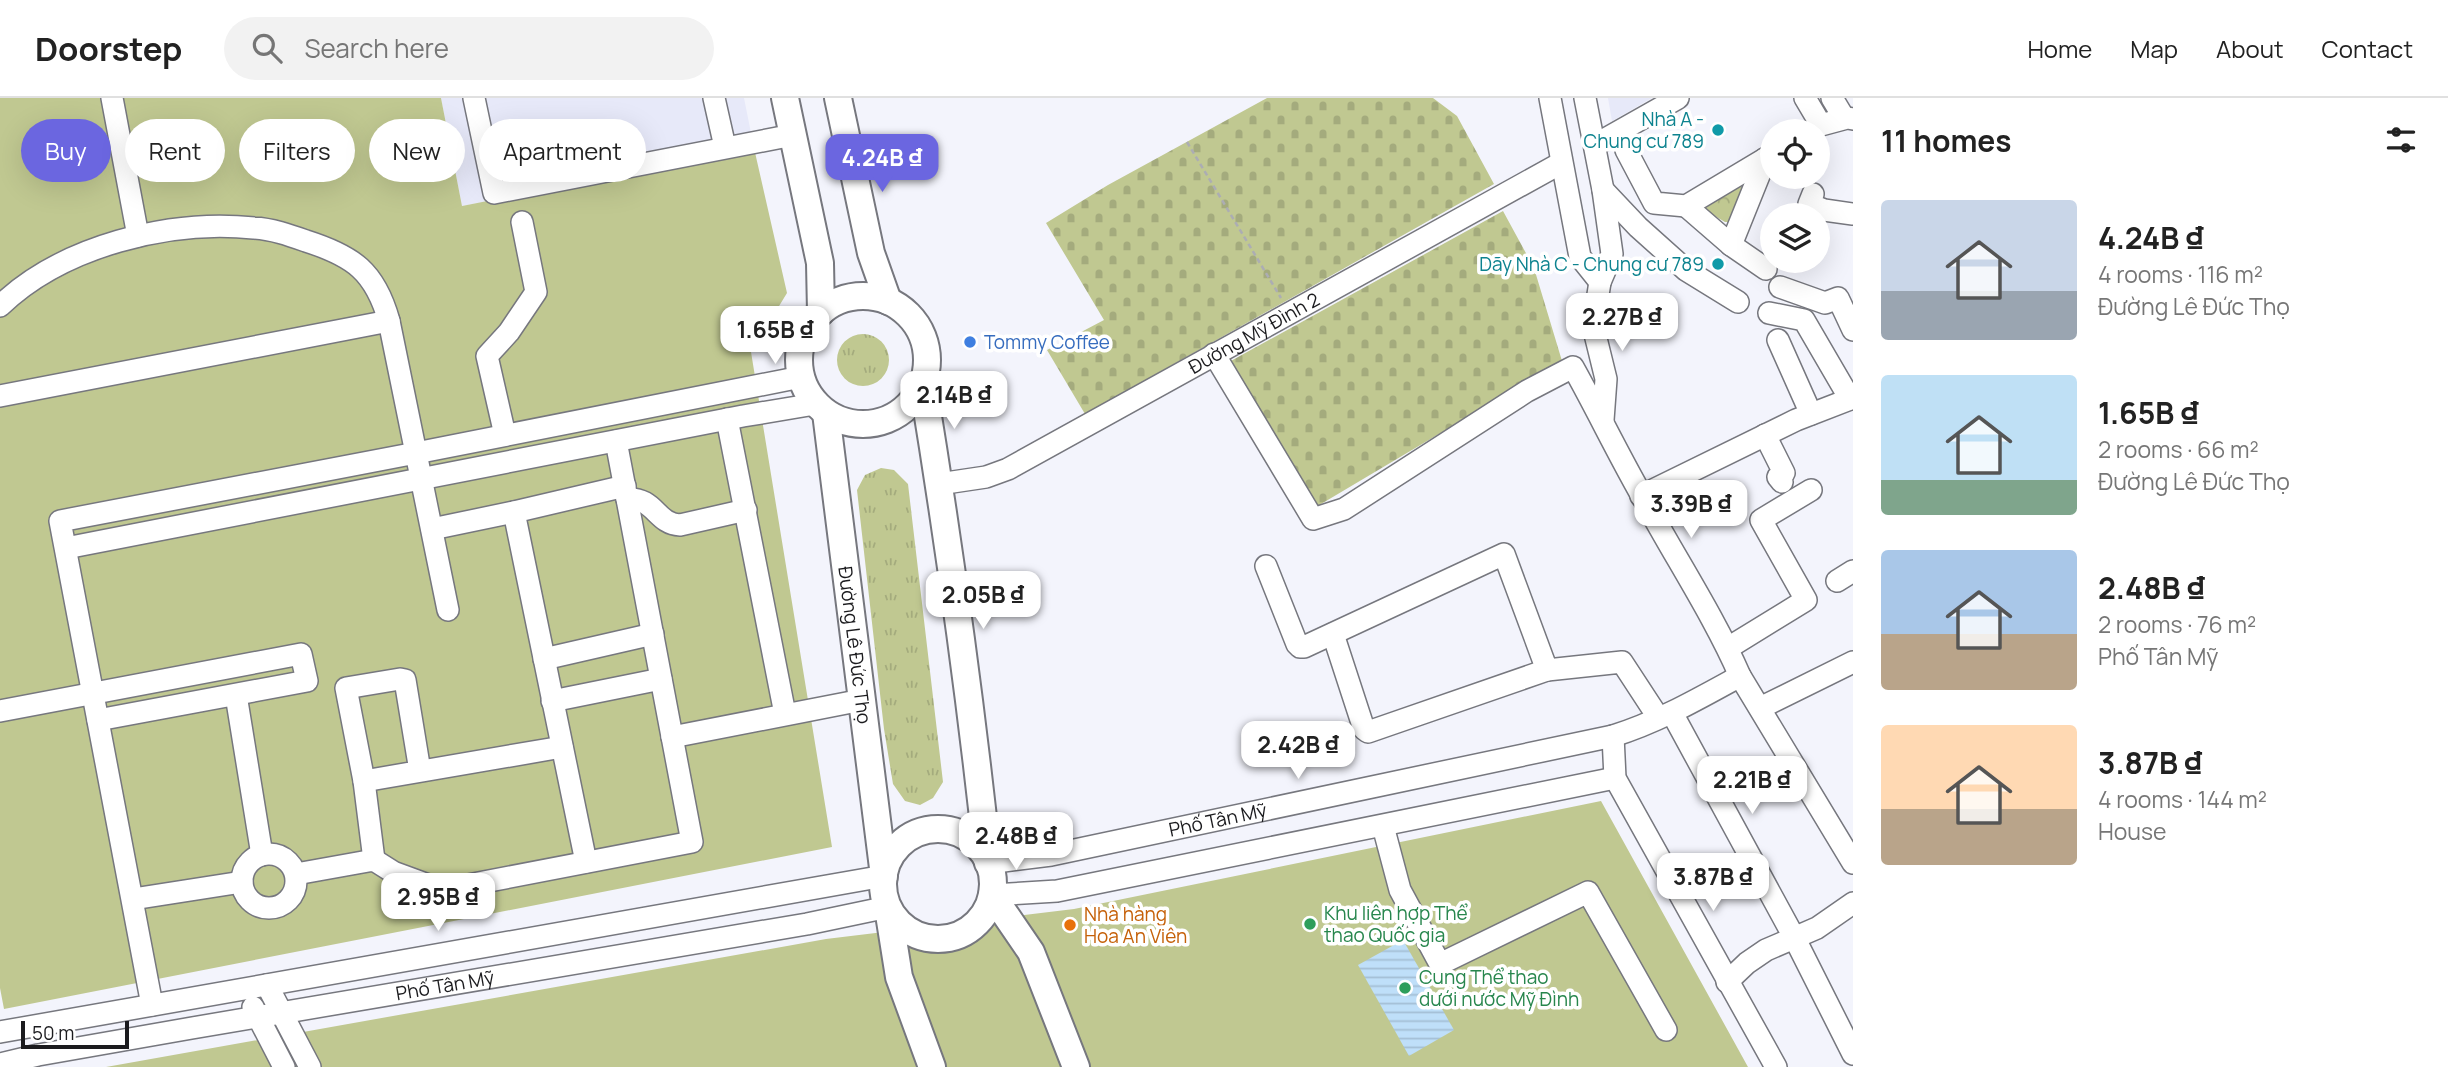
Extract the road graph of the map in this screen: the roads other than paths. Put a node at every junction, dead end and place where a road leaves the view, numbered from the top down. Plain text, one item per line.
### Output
1 (112, 98) edge
2 (474, 98) edge
3 (714, 98) edge
4 (785, 98) edge
5 (838, 98) edge
6 (1550, 98) edge
7 (1585, 98) edge
8 (1678, 98) edge
9 (1805, 98) edge
10 (1832, 98) edge
11 (1848, 118) edge
12 (1812, 119) edge
13 (1830, 123) edge
14 (793, 135) junction
15 (1595, 145) junction
16 (725, 148) junction
17 (1626, 150) dead end
18 (1760, 161) edge
19 (1561, 163) junction
20 (1760, 177) edge
21 (1603, 190) junction
22 (1813, 194) dead end
23 (1686, 206) junction
24 (1853, 214) edge
25 (522, 222) dead end
26 (138, 236) junction
27 (1731, 246) junction
28 (1760, 265) edge
29 (1600, 282) junction
30 (1780, 287) dead end
31 (888, 301) junction
32 (1738, 302) dead end
33 (0, 306) edge
34 (821, 312) junction
35 (1769, 313) dead end
36 (389, 321) junction
37 (1853, 330) edge
38 (1778, 340) dead end
39 (1214, 355) junction
40 (801, 377) junction
41 (923, 385) junction
42 (0, 396) edge
43 (1851, 398) edge
44 (821, 409) junction
45 (1811, 414) junction
46 (727, 419) junction
47 (1603, 420) junction
48 (505, 435) junction
49 (1765, 435) junction
50 (616, 440) junction
51 (416, 453) junction
52 (422, 479) junction
53 (1782, 482) dead end
54 (939, 484) junction
55 (1811, 490) dead end
56 (626, 492) junction
57 (195, 495) junction
58 (1641, 496) junction
59 (746, 510) junction
60 (514, 512) junction
61 (200, 522) junction
62 (432, 529) junction
63 (66, 548) junction
64 (1266, 566) dead end
65 (447, 610) dead end
66 (653, 634) junction
67 (1333, 634) junction
68 (1728, 648) junction
69 (544, 659) junction
70 (1853, 662) edge
71 (1547, 670) junction
72 (1740, 676) junction
73 (661, 679) junction
74 (93, 693) junction
75 (236, 695) junction
76 (862, 700) junction
77 (552, 701) junction
78 (1760, 708) junction
79 (0, 711) edge
80 (785, 714) junction
81 (1665, 715) junction
82 (99, 720) junction
83 (1613, 736) junction
84 (672, 737) junction
85 (562, 747) junction
86 (420, 771) junction
87 (1615, 778) junction
88 (363, 781) junction
89 (1383, 826) junction
90 (262, 855) junction
91 (374, 860) junction
92 (586, 862) junction
93 (988, 863) junction
94 (1853, 863) edge
95 (296, 874) junction
96 (884, 876) junction
97 (242, 882) junction
98 (992, 895) junction
99 (133, 899) junction
100 (1853, 903) edge
101 (888, 907) junction
102 (1795, 939) junction
103 (1727, 982) junction
104 (267, 985) junction
105 (244, 989) junction
106 (152, 1005) junction
107 (281, 1013) junction
108 (258, 1017) junction
109 (1666, 1030) dead end
110 (0, 1032) edge
111 (1853, 1054) edge
112 (0, 1064) edge
113 (284, 1067) edge
114 (310, 1067) edge
115 (932, 1067) edge
116 (1076, 1067) edge
117 (1776, 1067) edge

1 - 26 street
2 - 16 street
3 - 16 street
4 - 14 main road
5 - 31 main road
6 - 19 street
7 - 15 street
8 - 15 street
9 - 12 street
10 - 11 street
11 - 13 street
14 - 16 street
14 - 34 main road
15 - 21 street
17 - 23 street
18 - 23 street
19 - 29 street
19 - 39 street, Đường Mỹ Đình 2
20 - 27 street
21 - 29 street
21 - 32 street
22 - 24 street
23 - 27 street
25 - 48 street
26 - 33 street
26 - 36 street
27 - 28 street
29 - 47 street
30 - 37 street
31 - 34 main road
31 - 41 main road
34 - 40 main road
35 - 43 street
36 - 42 street
36 - 51 street
38 - 45 street
39 - 47 street
39 - 54 street, Đường Mỹ Đình 2
40 - 44 main road
40 - 48 street
41 - 44 main road
41 - 54 main road
43 - 45 street
44 - 46 street
44 - 76 main road, Đường Lê Đức Thọ
45 - 49 street
46 - 50 street
46 - 59 street
47 - 58 street
48 - 51 street
49 - 53 street
49 - 58 street
50 - 52 street
50 - 56 street
51 - 52 street
51 - 57 street
52 - 61 street
52 - 62 street
54 - 93 main road
55 - 68 street
56 - 59 street
56 - 60 street
56 - 66 street
57 - 61 street
57 - 63 street
58 - 68 street
59 - 80 street
60 - 62 street
60 - 69 street
61 - 63 street
62 - 65 street
63 - 74 street
64 - 67 street
66 - 69 street
66 - 73 street
67 - 71 street
67 - 71 street
68 - 72 street
69 - 77 street
70 - 78 street
71 - 81 street
72 - 78 street
72 - 81 street, Phố Tân Mỹ
73 - 77 street
73 - 84 street
74 - 75 street
74 - 79 street
74 - 82 street
75 - 82 street
75 - 90 street
76 - 80 street
76 - 96 main road, Đường Lê Đức Thọ
77 - 85 street
78 - 94 street
80 - 84 street
81 - 83 street, Phố Tân Mỹ
81 - 102 street
82 - 99 street
83 - 87 street
83 - 93 street, Phố Tân Mỹ
84 - 92 street
85 - 86 street
85 - 92 street
86 - 88 street
86 - 88 street
87 - 89 street, Phố Tân Mỹ
87 - 103 street
88 - 91 street
89 - 98 street, Phố Tân Mỹ
89 - 109 street
90 - 95 street
90 - 97 street
91 - 92 street
91 - 95 street
93 - 96 main road
93 - 98 main road
95 - 97 street
96 - 101 main road
96 - 104 street, Phố Tân Mỹ
97 - 99 street
98 - 101 main road
98 - 116 main road
99 - 106 street
100 - 102 street
101 - 107 street, Phố Tân Mỹ
101 - 115 main road
102 - 103 street
102 - 111 street
103 - 117 street
104 - 105 street, Phố Tân Mỹ
104 - 107 street
105 - 106 street, Phố Tân Mỹ
105 - 108 street
106 - 110 street, Phố Tân Mỹ
107 - 108 street, Phố Tân Mỹ
107 - 114 street
108 - 112 street, Phố Tân Mỹ
108 - 113 street

